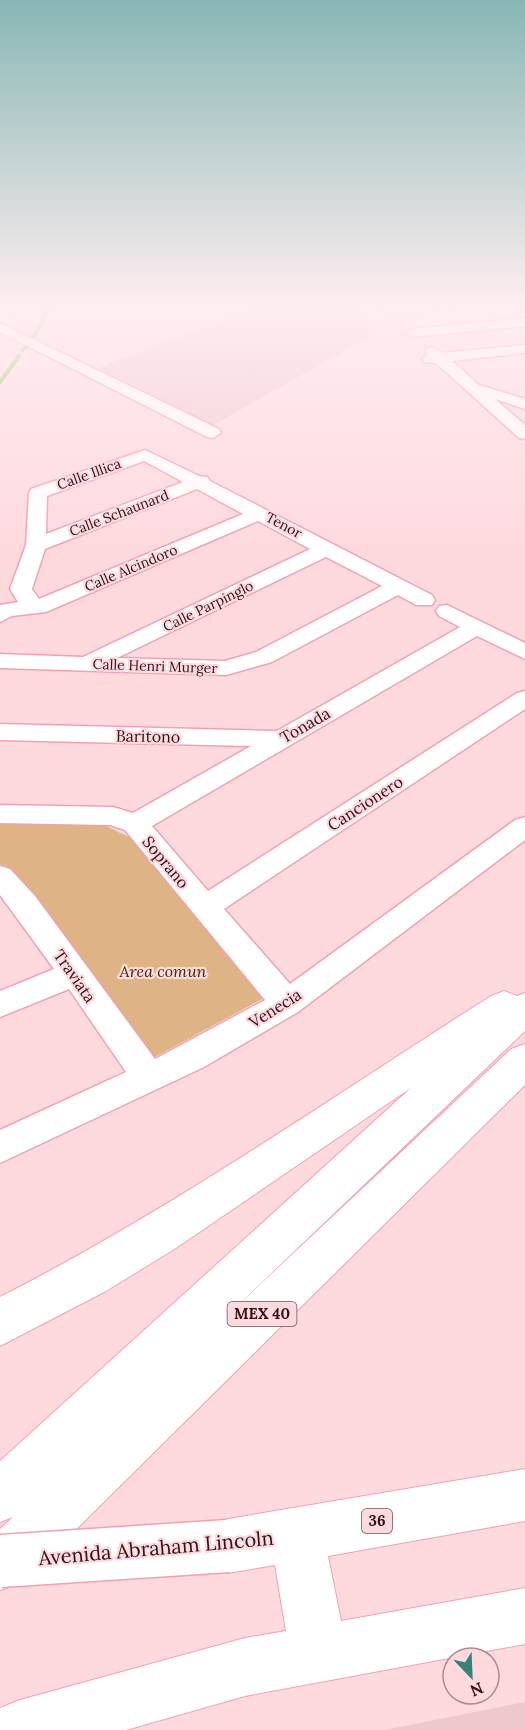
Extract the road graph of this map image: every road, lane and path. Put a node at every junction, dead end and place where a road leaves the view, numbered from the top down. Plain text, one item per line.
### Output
1 (86, 385) edge
2 (116, 385) edge
3 (471, 385) edge
4 (472, 385) edge
5 (525, 404) edge
6 (525, 434) edge
7 (141, 455) joint
8 (201, 481) junction
9 (261, 513) junction
10 (36, 545) junction
11 (328, 548) junction
12 (398, 585) junction
13 (424, 600) dead end
14 (38, 607) junction
15 (447, 611) dead end
16 (2, 615) edge
17 (476, 627) junction
18 (0, 636) edge
19 (525, 652) edge
20 (0, 661) edge
21 (87, 664) junction
22 (525, 699) edge
23 (4, 737) edge
24 (282, 739) junction
25 (0, 814) edge
26 (135, 824) junction
27 (525, 826) edge
28 (0, 876) edge
29 (204, 908) junction
30 (74, 974) junction
31 (525, 991) edge
32 (287, 1003) junction
33 (0, 1004) edge
34 (525, 1008) edge
35 (525, 1060) edge
36 (149, 1077) junction
37 (0, 1147) edge
38 (0, 1322) edge
39 (525, 1495) edge
40 (0, 1496) edge
41 (297, 1534) junction
42 (0, 1561) edge
43 (0, 1568) edge
44 (525, 1616) edge
45 (319, 1654) junction
46 (20, 1730) edge

1 - 2 street
3 - 6 street
4 - 5 street
7 - 8 street, Tenor
7 - 10 street, Calle Illica
8 - 9 street, Tenor
8 - 10 street, Calle Schaunard
9 - 11 street, Tenor
9 - 14 street, Calle Alcindoro
10 - 14 street
11 - 12 street, Tenor
11 - 21 street, Calle Parpinglo
12 - 13 street, Tenor
12 - 21 street, Calle Henri Murger
14 - 16 street, Calle Alcindoro
15 - 17 street
16 - 18 street, Calle Alcindoro
17 - 19 street
17 - 24 street, Tonada
20 - 21 street, Calle Henri Murger
22 - 29 street, Cancionero
23 - 24 street, Baritono
24 - 26 street, Tonada
25 - 26 street, Soprano
26 - 29 street, Soprano
27 - 32 street, Venecia
28 - 30 street, Traviata
29 - 32 street, Soprano
30 - 33 street
30 - 36 street, Traviata
31 - 38 main road
32 - 36 street, Venecia
34 - 40 main road, MEX 40
35 - 43 main road, MEX 40
36 - 37 street, Venecia
39 - 41 main road, Avenida Abraham Lincoln / 36
41 - 42 main road, Avenida Abraham Lincoln / 36, bridge
41 - 45 main road
44 - 45 main road
45 - 46 main road

